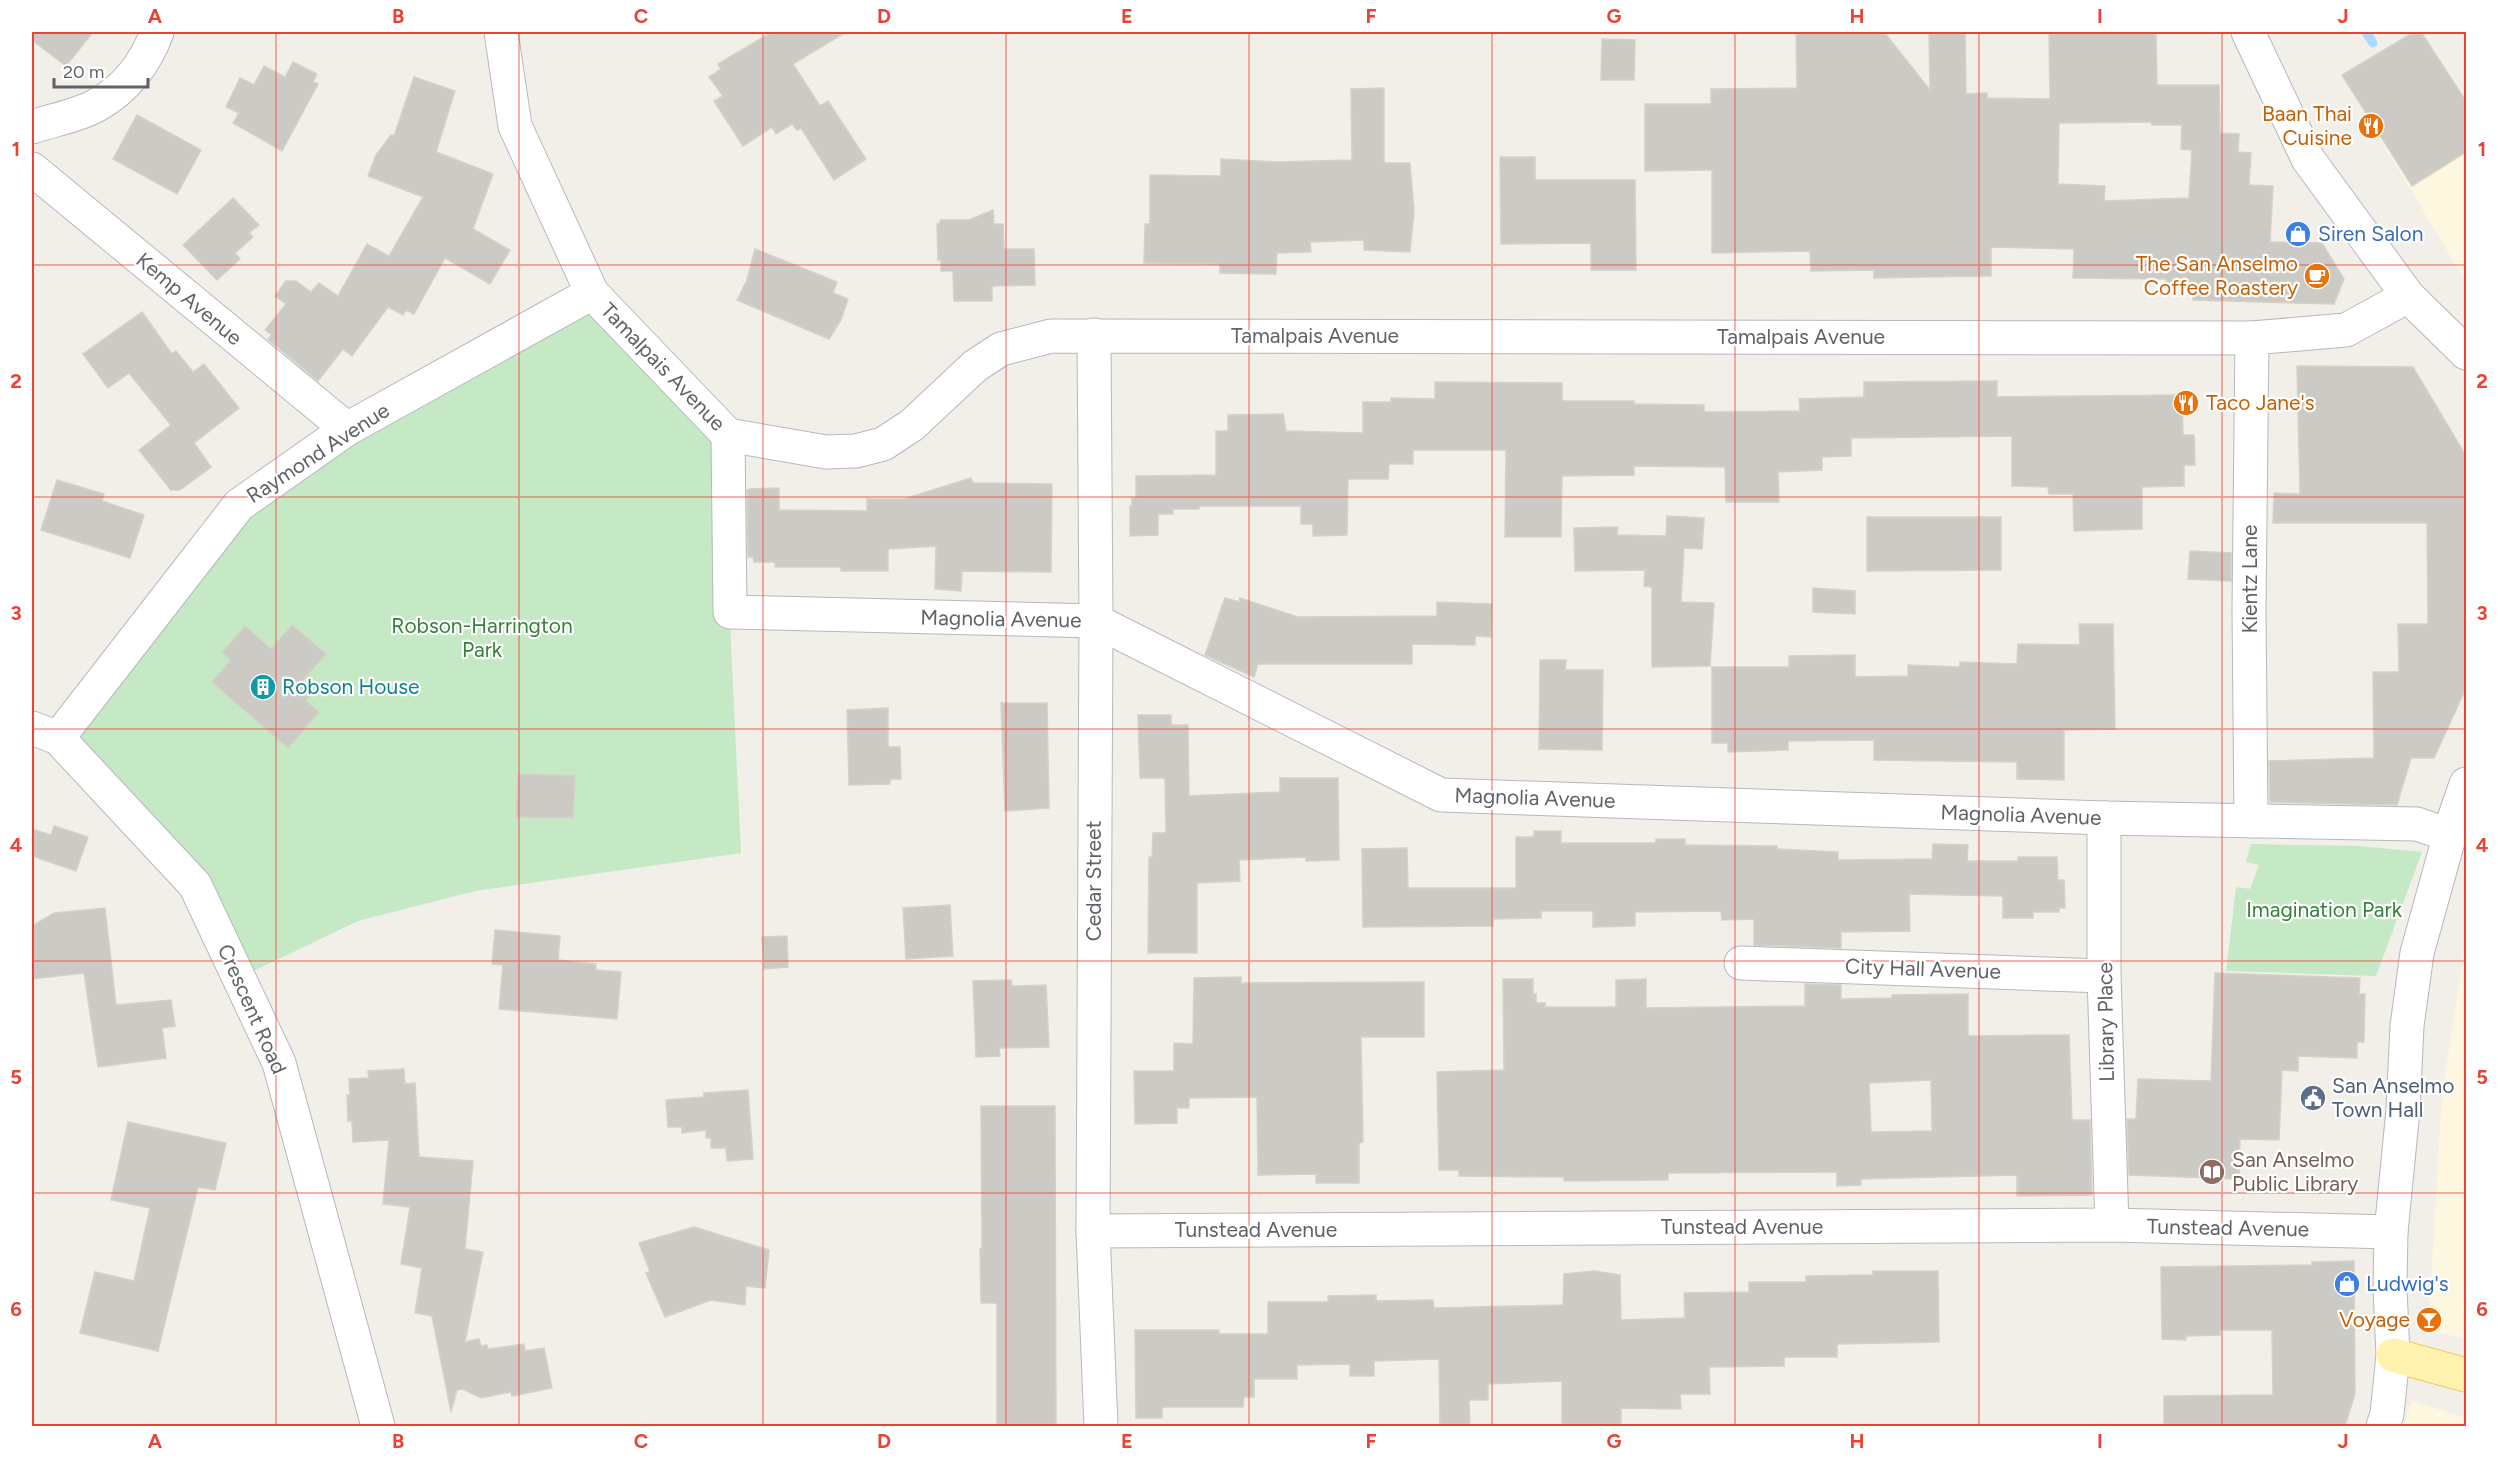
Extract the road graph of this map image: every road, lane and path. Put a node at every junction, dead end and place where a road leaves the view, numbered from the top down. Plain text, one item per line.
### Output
1 (157, 32) edge
2 (501, 32) edge
3 (2256, 36) edge
4 (32, 127) edge
5 (32, 169) edge
6 (592, 293) junction
7 (2408, 296) junction
8 (1094, 335) junction
9 (2252, 338) junction
10 (2466, 353) edge
11 (347, 429) junction
12 (728, 435) junction
13 (1096, 621) junction
14 (45, 733) edge
15 (2466, 784) edge
16 (2104, 818) junction
17 (2251, 821) junction
18 (2449, 835) junction
19 (1741, 963) dead end
20 (2104, 976) junction
21 (2112, 1225) junction
22 (1093, 1231) junction
23 (2391, 1232) junction
24 (2393, 1355) junction
25 (2466, 1375) edge
26 (378, 1426) edge
27 (1101, 1426) edge
28 (2383, 1426) edge

1 - 4 street
2 - 6 street, Tamalpais Avenue
3 - 7 street
5 - 11 street, Kemp Avenue
6 - 11 street, Raymond Avenue
6 - 12 street, Tamalpais Avenue
7 - 9 street, Tamalpais Avenue
7 - 10 street
8 - 9 street, Tamalpais Avenue
8 - 12 street, Tamalpais Avenue
8 - 13 street, Cedar Street
9 - 17 street, Kientz Lane
11 - 14 street, Raymond Avenue
12 - 13 street, Magnolia Avenue
13 - 16 street, Magnolia Avenue
13 - 22 street, Cedar Street
14 - 26 street, Crescent Road
15 - 18 street
16 - 17 street, Magnolia Avenue
16 - 20 street, Library Place
17 - 18 street, Magnolia Avenue
18 - 23 street
19 - 20 street, City Hall Avenue
20 - 21 street, Library Place
21 - 22 street, Tunstead Avenue
21 - 23 street, Tunstead Avenue
22 - 27 street, Cedar Street
23 - 24 street
24 - 25 main road
24 - 28 street

